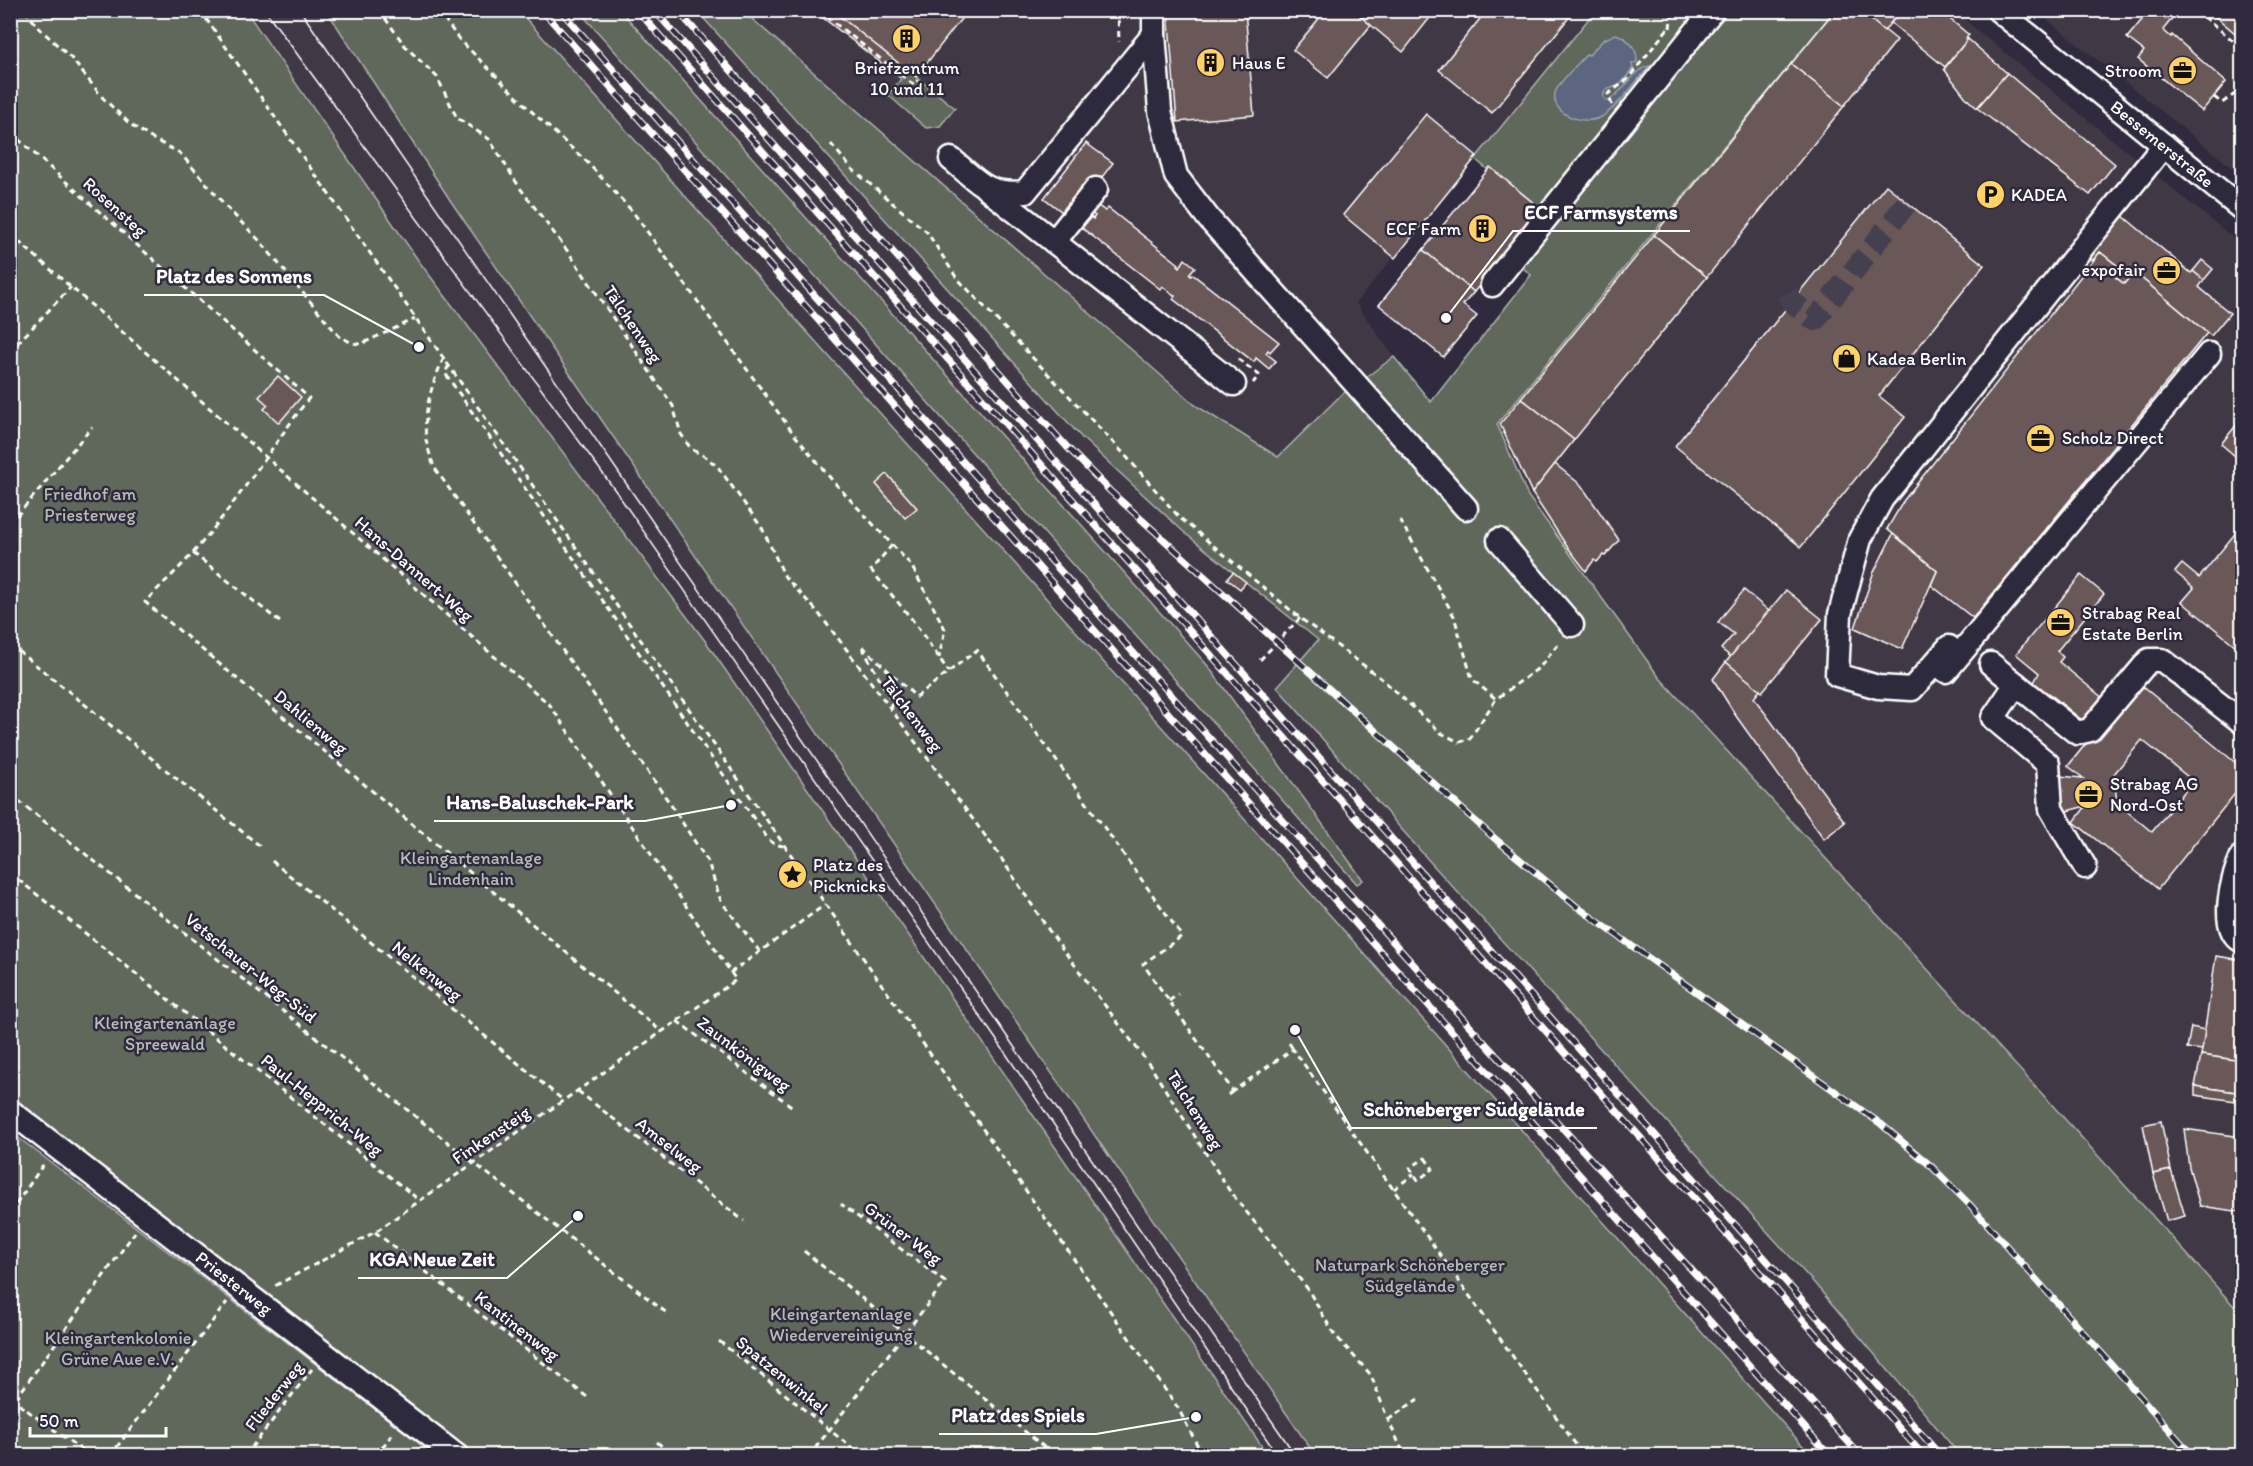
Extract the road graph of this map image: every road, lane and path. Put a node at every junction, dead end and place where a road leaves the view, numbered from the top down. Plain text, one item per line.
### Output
1 (26, 10) edge
2 (200, 10) edge
3 (380, 10) edge
4 (438, 10) edge
5 (818, 10) edge
6 (1118, 10) edge
7 (1154, 10) edge
8 (1713, 10) edge
9 (2196, 10) edge
10 (2002, 12) edge
11 (1124, 20) dead end
12 (1119, 21) junction
13 (1669, 27) dead end
14 (1154, 34) junction
15 (2242, 48) edge
16 (1113, 50) dead end
17 (918, 80) dead end
18 (2242, 89) edge
19 (2214, 97) dead end
20 (1609, 98) dead end
21 (10, 132) edge
22 (831, 144) dead end
23 (2164, 145) junction
24 (951, 159) dead end
25 (986, 188) junction
26 (1096, 189) dead end
27 (2242, 209) edge
28 (10, 234) edge
29 (1054, 242) junction
30 (1492, 285) dead end
31 (71, 287) junction
32 (415, 319) junction
33 (10, 351) edge
34 (2209, 354) dead end
35 (444, 358) junction
36 (449, 365) junction
37 (1234, 384) dead end
38 (309, 398) joint
39 (92, 427) dead end
40 (264, 457) junction
41 (1466, 508) dead end
42 (1400, 520) dead end
43 (10, 524) edge
44 (1498, 540) dead end
45 (892, 545) junction
46 (193, 553) junction
47 (1300, 618) junction
48 (280, 622) dead end
49 (1572, 626) joint
50 (10, 644) edge
51 (1949, 647) dead end
52 (939, 658) junction
53 (1260, 660) dead end
54 (1991, 664) dead end
55 (949, 672) junction
56 (2016, 684) junction
57 (1912, 689) junction
58 (1496, 699) junction
59 (893, 711) junction
60 (2242, 722) edge
61 (10, 794) edge
62 (260, 846) dead end
63 (784, 846) junction
64 (2242, 856) edge
65 (272, 861) dead end
66 (2085, 867) dead end
67 (10, 873) edge
68 (826, 904) junction
69 (2242, 941) edge
70 (760, 952) junction
71 (730, 973) junction
72 (736, 980) joint
73 (1178, 994) dead end
74 (1170, 1000) junction
75 (677, 1021) junction
76 (662, 1032) junction
77 (1289, 1043) dead end
78 (1293, 1049) junction
79 (578, 1091) junction
80 (1233, 1091) junction
81 (1228, 1095) dead end
82 (564, 1101) junction
83 (794, 1108) dead end
84 (10, 1112) edge
85 (56, 1147) junction
86 (474, 1163) junction
87 (1414, 1174) junction
88 (1394, 1189) junction
89 (419, 1200) junction
90 (841, 1204) dead end
91 (10, 1213) edge
92 (147, 1216) junction
93 (744, 1221) dead end
94 (375, 1232) junction
95 (804, 1251) dead end
96 (245, 1293) junction
97 (668, 1314) dead end
98 (904, 1334) junction
99 (718, 1341) dead end
100 (324, 1354) junction
101 (587, 1397) dead end
102 (10, 1398) edge
103 (1418, 1399) dead end
104 (15, 1401) junction
105 (10, 1407) edge
106 (406, 1416) junction
107 (1388, 1420) junction
108 (829, 1430) junction
109 (657, 1442) dead end
110 (90, 1455) edge
111 (110, 1455) edge
112 (245, 1455) edge
113 (376, 1455) edge
114 (457, 1455) edge
115 (673, 1455) edge
116 (809, 1455) edge
117 (862, 1455) edge
118 (1055, 1455) edge
119 (1203, 1455) edge
120 (1405, 1455) edge
121 (1584, 1455) edge

1 - 32 path
2 - 32 path
3 - 59 path, Tälchenweg
4 - 45 path
5 - 17 path
6 - 12 path
7 - 14 street
8 - 30 street
9 - 15 path
10 - 23 street, Bessemerstraße
11 - 12 path
12 - 16 path
13 - 20 path
14 - 25 street
14 - 41 street
18 - 19 path
21 - 38 path, Rosensteg
22 - 47 path
23 - 27 street, Bessemerstraße
23 - 57 street
24 - 25 street
25 - 29 street
26 - 29 street
28 - 31 path, Hans-Dannert-Weg
29 - 37 street
31 - 33 path
31 - 40 path, Hans-Dannert-Weg
32 - 35 path
34 - 57 street
35 - 36 path
35 - 70 path
36 - 63 path
36 - 63 path
38 - 40 path, Dahlienweg
39 - 43 path
40 - 46 path, Dahlienweg
40 - 71 path, Hans-Dannert-Weg
42 - 58 path
44 - 49 street
45 - 52 path
45 - 52 path
46 - 48 path
46 - 76 path, Dahlienweg
47 - 53 path
47 - 58 path
49 - 58 path
50 - 62 path
51 - 57 street
52 - 55 path
54 - 56 street
55 - 59 path
55 - 74 path
56 - 60 street
56 - 66 street
59 - 107 path, Tälchenweg
61 - 86 path, Vetschauer-Weg-Süd
63 - 68 path
64 - 69 street
65 - 82 path, Nelkenweg
67 - 89 path, Paul-Hepprich-Weg
68 - 70 path
68 - 119 path
70 - 71 path
71 - 72 path, Hans-Dannert-Weg
72 - 75 path, Finkensteig
73 - 74 path
74 - 80 path
75 - 76 path, Finkensteig
75 - 83 path, Zaunkönigweg
76 - 79 path, Finkensteig
77 - 78 path
78 - 80 path
78 - 88 path
79 - 82 path, Finkensteig
79 - 93 path, Amselweg
80 - 81 path
82 - 86 path, Finkensteig
84 - 85 street, Priesterweg
85 - 91 path
85 - 92 street, Priesterweg
86 - 89 path, Finkensteig
86 - 97 path, Vetschauer-Weg-Süd
87 - 87 path
87 - 88 path
88 - 121 path
89 - 94 path, Finkensteig
90 - 98 path, Grüner Weg
92 - 96 street, Priesterweg
92 - 104 path
94 - 96 path, Finkensteig
94 - 101 path, Kantinenweg
95 - 98 path
96 - 100 street, Priesterweg
96 - 111 path
98 - 108 path, Grüner Weg
98 - 118 path
99 - 108 path, Spatzenwinkel
100 - 106 street, Priesterweg
100 - 112 path, Fliederweg
102 - 104 path
103 - 107 path
104 - 105 path
104 - 110 path
106 - 113 path
106 - 114 street, Priesterweg
107 - 120 path, Tälchenweg
108 - 116 path, Grüner Weg
108 - 117 path, Spatzenwinkel
109 - 115 path

